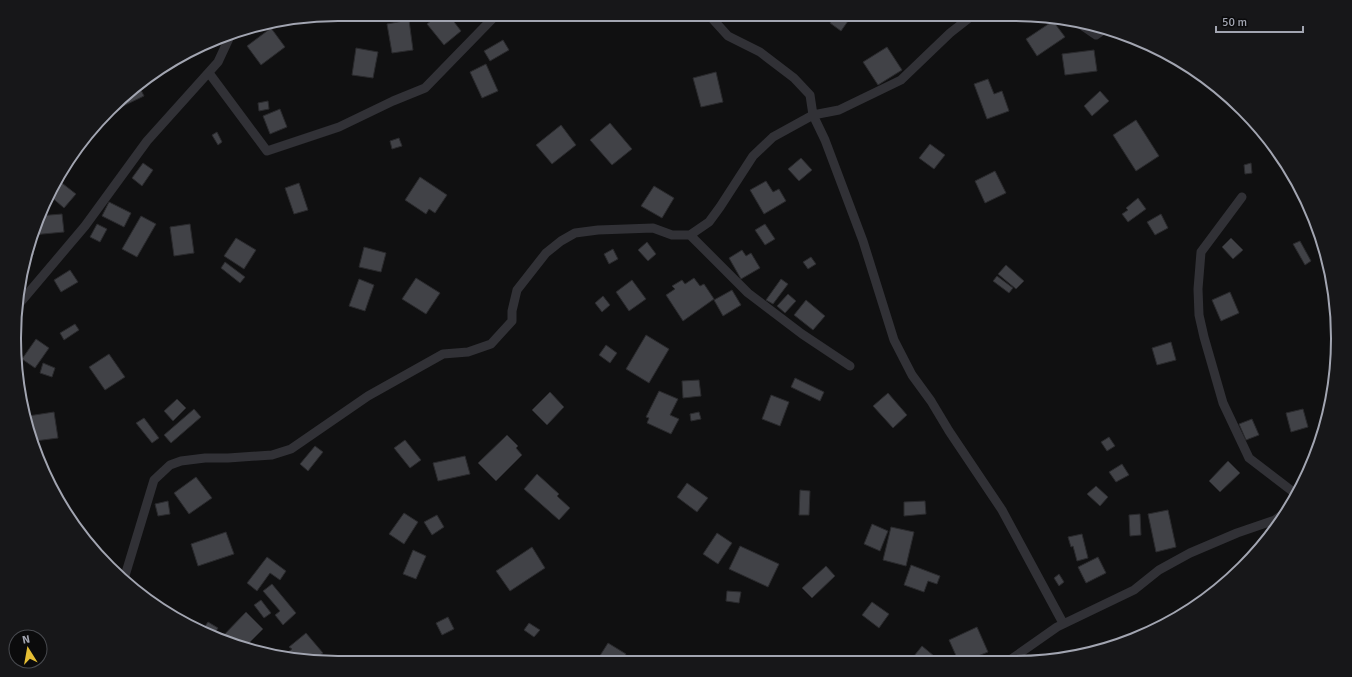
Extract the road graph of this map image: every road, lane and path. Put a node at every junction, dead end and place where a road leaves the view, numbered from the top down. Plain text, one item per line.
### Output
1 (490, 21) edge
2 (714, 21) edge
3 (965, 21) edge
4 (1089, 30) edge
5 (1099, 33) edge
6 (228, 41) edge
7 (209, 73) junction
8 (813, 115) junction
9 (1242, 197) dead end
10 (690, 235) junction
11 (24, 298) edge
12 (850, 366) dead end
13 (1292, 491) edge
14 (1273, 521) edge
15 (126, 574) edge
16 (1063, 623) junction
17 (1016, 656) edge

1 - 7 street
2 - 8 street
3 - 8 street
4 - 5 street
6 - 7 street
7 - 11 street
8 - 10 street
8 - 16 street
9 - 13 street
10 - 12 street
10 - 15 street
14 - 16 street
16 - 17 street

